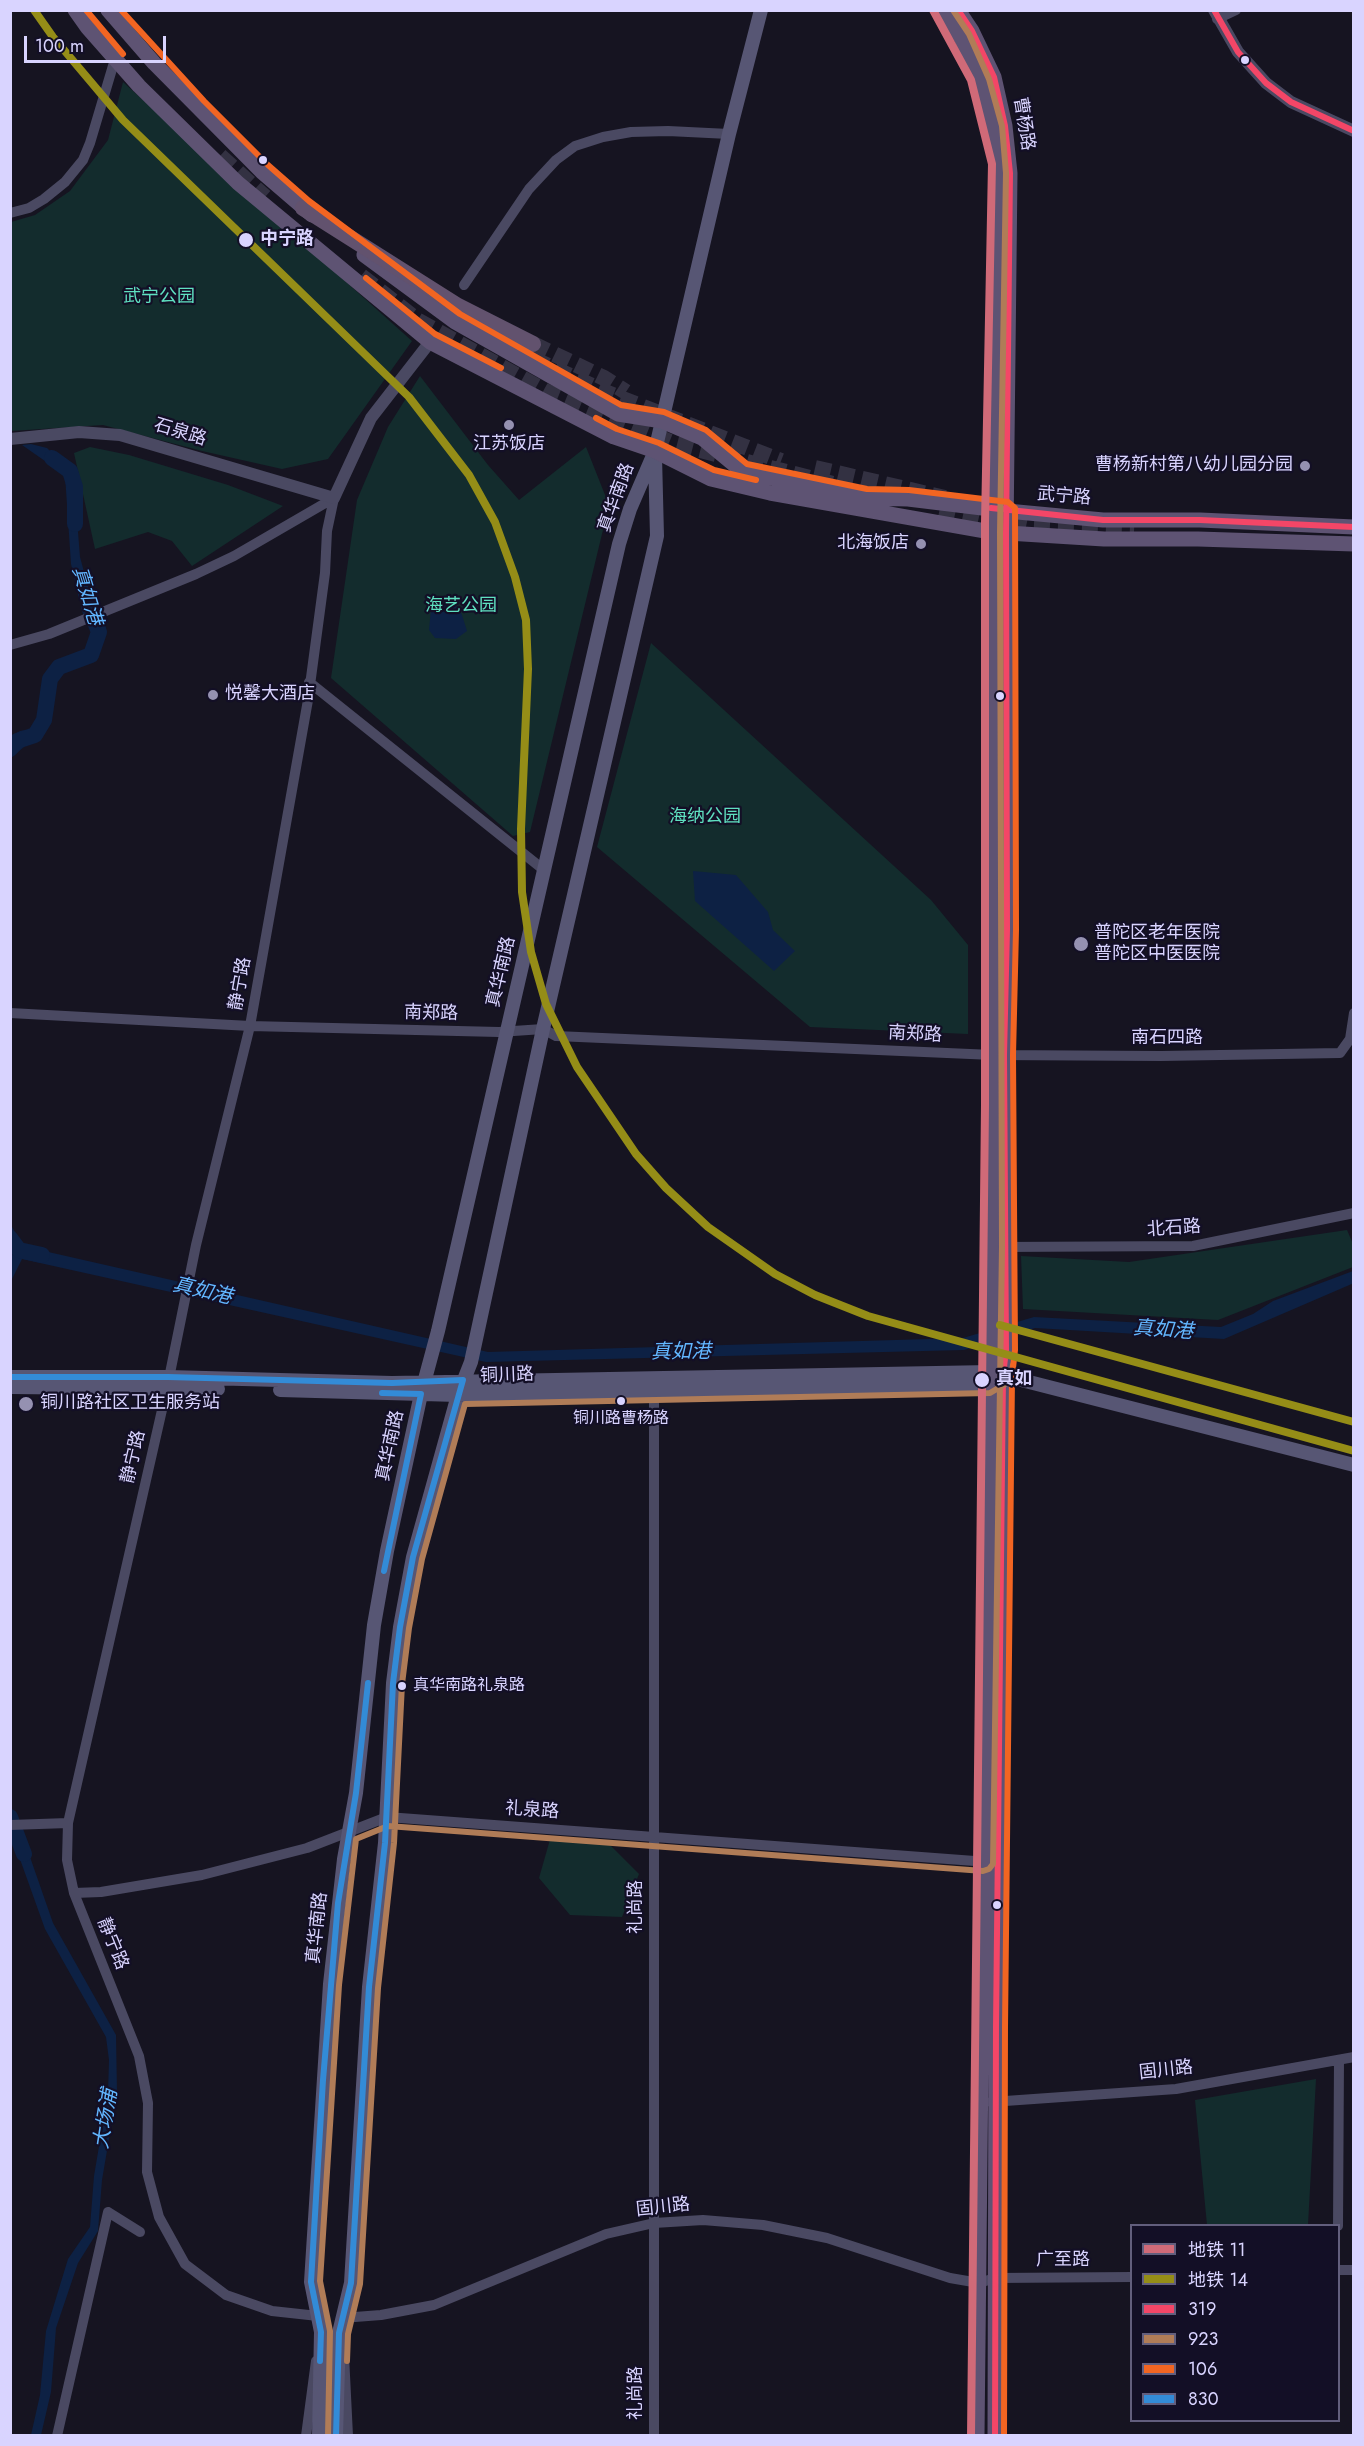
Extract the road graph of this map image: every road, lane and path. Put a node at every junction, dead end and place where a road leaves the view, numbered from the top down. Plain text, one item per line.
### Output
1 (75, 10) edge
2 (108, 10) edge
3 (761, 10) edge
4 (942, 10) edge
5 (958, 10) edge
6 (1236, 10) edge
7 (1216, 15) edge
8 (115, 59) junction
9 (1353, 131) edge
10 (729, 134) junction
11 (303, 208) junction
12 (10, 213) edge
13 (464, 285) dead end
14 (430, 342) junction
15 (533, 344) tunnel mouth
16 (662, 421) junction
17 (10, 439) edge
18 (655, 450) junction
19 (334, 498) junction
20 (991, 508) junction
21 (1007, 511) junction
22 (1353, 527) edge
23 (998, 532) junction
24 (1353, 544) edge
25 (10, 645) edge
26 (309, 682) junction
27 (544, 870) junction
28 (10, 1013) edge
29 (1353, 1013) edge
30 (250, 1026) junction
31 (543, 1029) junction
32 (506, 1031) junction
33 (999, 1055) junction
34 (1353, 1213) edge
35 (999, 1247) junction
36 (10, 1377) edge
37 (995, 1377) junction
38 (463, 1380) junction
39 (167, 1382) junction
40 (654, 1384) junction
41 (10, 1387) edge
42 (422, 1388) junction
43 (458, 1395) junction
44 (1353, 1465) edge
45 (387, 1817) junction
46 (68, 1823) junction
47 (10, 1825) edge
48 (348, 1833) junction
49 (654, 1837) junction
50 (991, 1862) junction
51 (74, 1893) junction
52 (1353, 2057) edge
53 (1339, 2060) junction
54 (988, 2102) junction
55 (654, 2223) junction
56 (1338, 2224) edge
57 (140, 2232) dead end
58 (1130, 2277) edge
59 (995, 2278) junction
60 (979, 2283) junction
61 (318, 2316) junction
62 (342, 2318) junction
63 (321, 2332) junction
64 (57, 2436) edge
65 (306, 2436) edge
66 (319, 2436) edge
67 (336, 2436) edge
68 (348, 2436) edge
69 (654, 2436) edge
70 (977, 2436) edge
71 (995, 2436) edge

1 - 8 main road
2 - 11 main road, 武宁路
3 - 10 main road, 真华南路
4 - 20 main road, 曹杨路
5 - 21 main road, 曹杨路
6 - 7 street
7 - 9 street
8 - 12 street
8 - 14 main road
10 - 13 street
10 - 16 main road, 真华南路
11 - 15 highway
11 - 16 main road, 武宁路
14 - 18 main road
14 - 19 street
16 - 18 main road, 真华南路
16 - 20 main road, 武宁路
17 - 19 street, 石泉路
18 - 23 main road
18 - 27 main road, 真华南路
18 - 31 main road, 真华南路
19 - 25 street
19 - 26 street, 静宁路
20 - 21 main road, 武宁路
20 - 23 main road, 曹杨路
21 - 22 main road, 武宁路
21 - 23 main road, 曹杨路
23 - 24 main road
23 - 33 main road, 曹杨路
26 - 27 street
26 - 30 street, 静宁路
27 - 32 main road, 真华南路
28 - 30 street, 南郑路
29 - 33 street, 南石四路
30 - 32 street, 南郑路
30 - 39 street, 静宁路
31 - 32 street, 南郑路
31 - 33 street, 南郑路
31 - 38 main road, 真华南路
32 - 42 main road, 真华南路
33 - 35 main road, 曹杨路
34 - 35 street, 北石路
35 - 37 main road, 曹杨路
36 - 39 main road, 铜川路
37 - 40 main road, 铜川路
37 - 44 main road, 铜川路
37 - 50 main road
38 - 40 main road, 铜川路
38 - 42 main road, 铜川路
38 - 43 main road, 真华南路
39 - 41 main road, 铜川路
39 - 42 main road, 铜川路
39 - 46 street, 静宁路
40 - 43 main road, 铜川路
40 - 49 street, 礼尚路
42 - 43 main road, 铜川路
42 - 48 main road, 真华南路
43 - 45 main road, 真华南路
45 - 48 street, 礼泉路
45 - 49 street, 礼泉路
45 - 62 main road, 真华南路
46 - 47 street
46 - 51 street, 静宁路
48 - 51 street, 礼泉路
48 - 61 main road, 真华南路
49 - 50 street, 礼泉路
49 - 55 street, 礼尚路
50 - 54 main road
51 - 61 street, 静宁路
52 - 53 street, 固川路
53 - 54 street, 固川路
53 - 56 street
54 - 59 main road
54 - 60 main road
55 - 60 street, 固川路
55 - 62 street, 固川路
55 - 69 street, 礼尚路
57 - 64 street
58 - 59 street, 广至路
59 - 60 street, 固川路
59 - 71 main road
60 - 70 main road
61 - 63 main road, 真华南路
62 - 67 main road, 真华南路
62 - 68 street
63 - 65 street
63 - 66 main road, 真华南路

